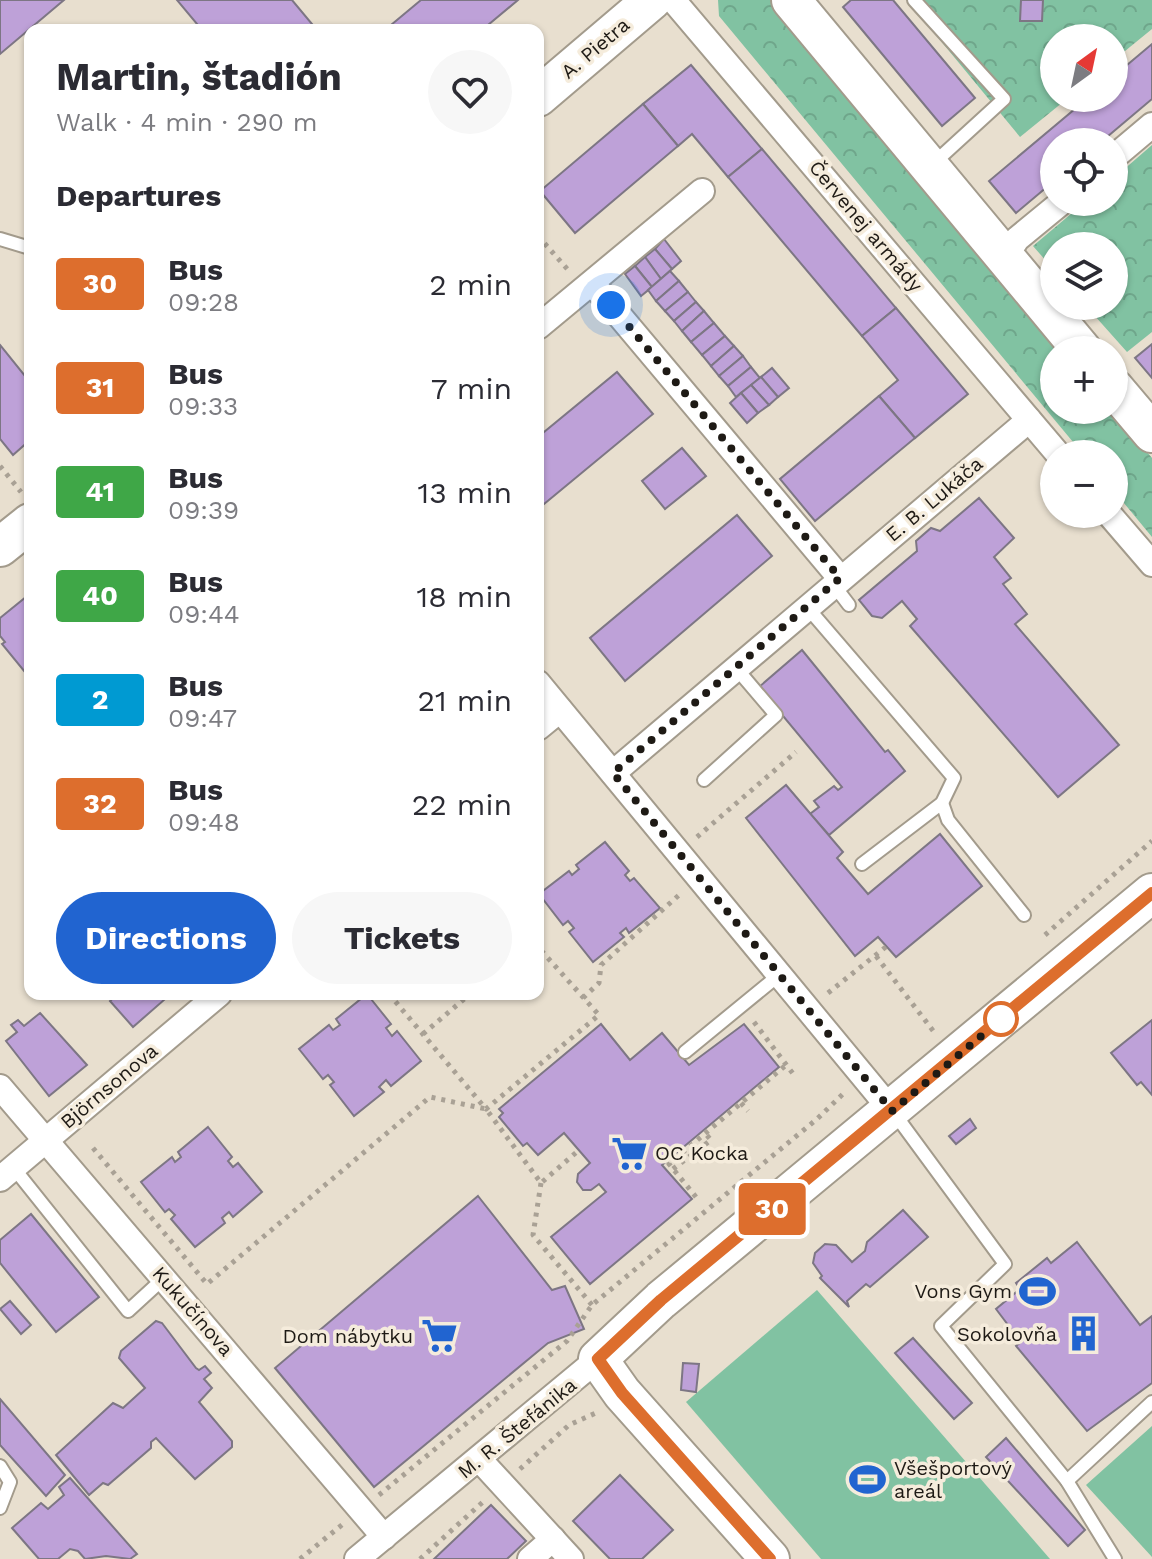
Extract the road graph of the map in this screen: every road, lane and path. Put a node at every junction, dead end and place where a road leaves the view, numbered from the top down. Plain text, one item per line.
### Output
1 (652, 0) edge
2 (673, 0) edge
3 (791, 0) edge
4 (914, 0) edge
5 (544, 92) edge
6 (1152, 125) edge
7 (1128, 145) edge
8 (929, 168) junction
9 (702, 191) dead end
10 (1045, 216) edge
11 (0, 239) edge
12 (544, 242) edge
13 (24, 246) edge
14 (1005, 257) junction
15 (588, 286) junction
16 (544, 322) edge
17 (1070, 336) edge
18 (1128, 405) edge
19 (1029, 420) junction
20 (1152, 433) edge
21 (1046, 440) edge
22 (0, 466) edge
23 (24, 504) edge
24 (24, 510) edge
25 (1121, 528) edge
26 (0, 547) edge
27 (1152, 564) edge
28 (836, 581) junction
29 (849, 605) dead end
30 (807, 607) junction
31 (736, 668) junction
32 (544, 690) edge
33 (560, 710) junction
34 (544, 723) edge
35 (796, 752) dead end
36 (613, 773) junction
37 (704, 780) dead end
38 (942, 803) junction
39 (693, 840) dead end
40 (862, 864) dead end
41 (1152, 893) edge
42 (679, 895) dead end
43 (1024, 915) dead end
44 (887, 946) dead end
45 (544, 954) edge
46 (876, 956) junction
47 (779, 975) junction
48 (824, 996) dead end
49 (583, 998) junction
50 (212, 1000) edge
51 (394, 1000) edge
52 (463, 1000) edge
53 (754, 1023) dead end
54 (934, 1032) dead end
55 (423, 1034) junction
56 (685, 1052) dead end
57 (786, 1065) junction
58 (794, 1075) dead end
59 (0, 1087) edge
60 (741, 1103) junction
61 (486, 1109) junction
62 (748, 1111) dead end
63 (892, 1111) junction
64 (45, 1139) junction
65 (93, 1148) dead end
66 (579, 1150) dead end
67 (6, 1173) edge
68 (541, 1183) junction
69 (696, 1197) dead end
70 (165, 1278) junction
71 (592, 1305) dead end
72 (598, 1359) junction
73 (1152, 1402) edge
74 (608, 1421) dead end
75 (479, 1459) junction
76 (0, 1466) edge
77 (1067, 1481) junction
78 (502, 1484) junction
79 (0, 1508) edge
80 (384, 1537) junction
81 (553, 1539) junction
82 (357, 1559) edge
83 (420, 1559) edge
84 (530, 1559) edge
85 (571, 1559) edge
86 (770, 1559) edge
87 (1115, 1559) edge

1 - 5 main road, A. Pietra
2 - 19 street, Červenej armády
3 - 8 main road
4 - 8 lane
6 - 7 street
8 - 14 main road
9 - 15 street
10 - 14 street
11 - 13 lane
12 - 15 path
14 - 17 main road
15 - 16 street
15 - 28 street
18 - 20 main road
19 - 21 street, Červenej armády
19 - 28 street, E. B. Lukáča
22 - 23 path
24 - 26 main road
25 - 27 street
28 - 29 lane
28 - 30 street, E. B. Lukáča
30 - 31 street, E. B. Lukáča
30 - 38 lane
31 - 36 street, E. B. Lukáča
31 - 37 lane
32 - 33 street
33 - 34 street
33 - 36 street
35 - 39 path
36 - 47 street
38 - 40 lane
38 - 43 lane
41 - 63 main road, M. R. Štefánika
42 - 49 path
44 - 46 path
45 - 49 path
46 - 48 path
46 - 54 path
47 - 56 lane
47 - 63 street
49 - 61 path
50 - 64 street, Björnsonova
51 - 55 path
52 - 55 path
53 - 57 path
55 - 61 path
57 - 58 path
57 - 60 path
59 - 64 street, Kukučínova
60 - 62 path
60 - 69 path
61 - 65 path
61 - 68 path
63 - 72 main road, M. R. Štefánika
63 - 77 lane
64 - 67 street, Björnsonova
64 - 70 street, Kukučínova
66 - 68 path
67 - 70 lane
68 - 71 path
70 - 80 street, Kukučínova
72 - 75 street, M. R. Štefánika
72 - 86 main road
73 - 77 lane
74 - 78 path
75 - 78 street
75 - 80 street, M. R. Štefánika
76 - 79 lane
77 - 87 lane
78 - 81 street
78 - 83 path
80 - 82 street, M. R. Štefánika
81 - 84 street
81 - 85 street

